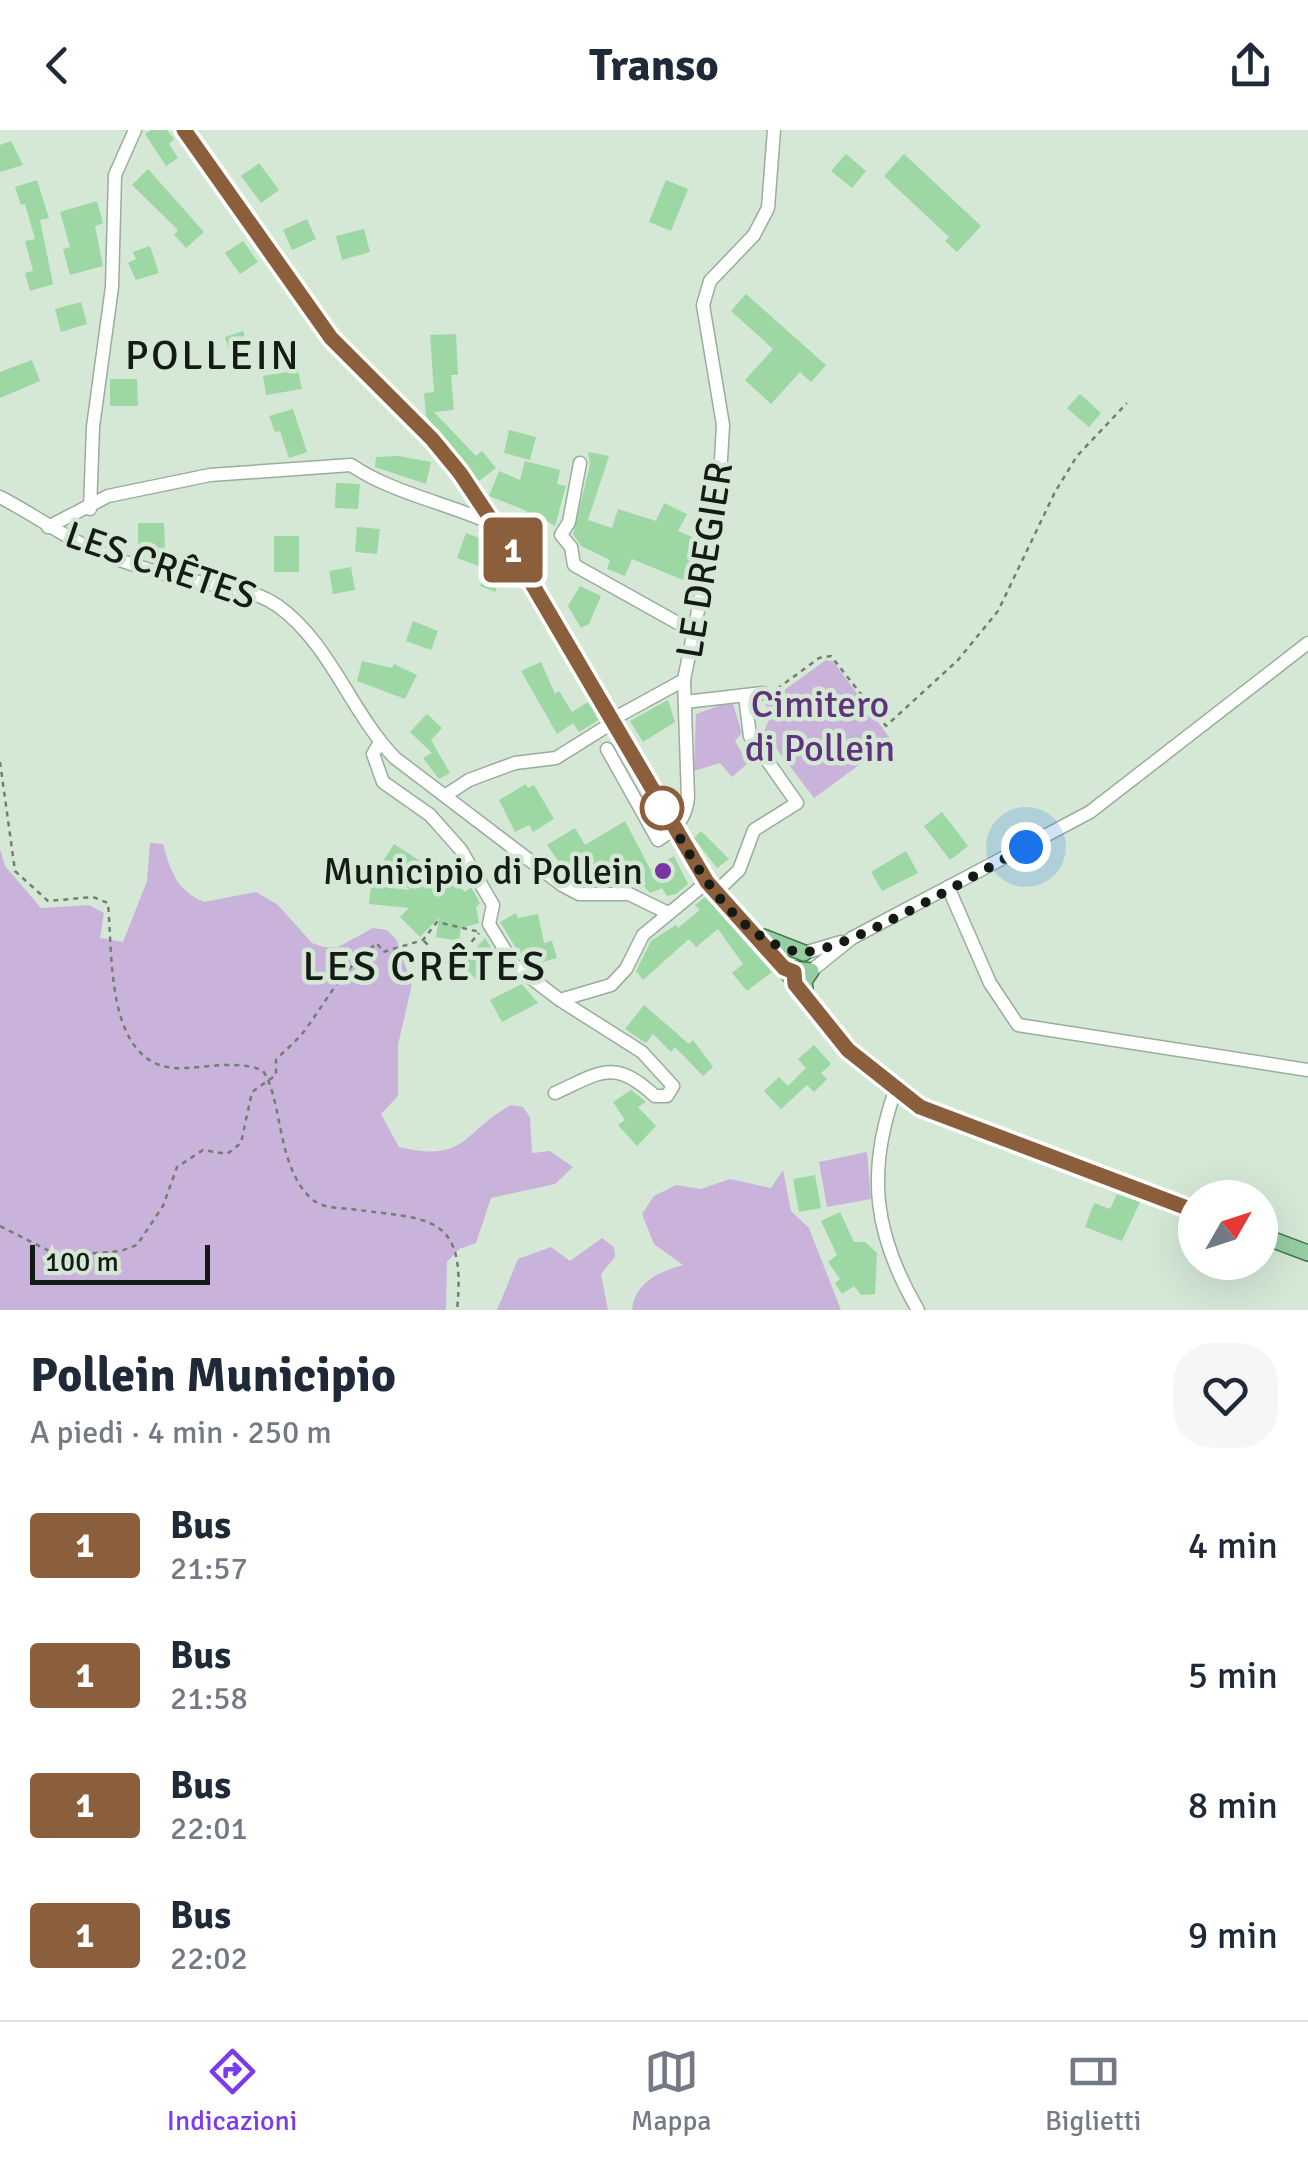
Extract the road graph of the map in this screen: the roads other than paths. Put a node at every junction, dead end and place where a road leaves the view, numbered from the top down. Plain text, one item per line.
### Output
1 (135, 130) edge
2 (184, 130) edge
3 (774, 130) edge
4 (580, 463) dead end
5 (0, 497) edge
6 (90, 509) junction
7 (497, 526) junction
8 (48, 527) junction
9 (692, 631) junction
10 (1308, 643) edge
11 (684, 680) junction
12 (764, 693) road end
13 (745, 696) junction
14 (685, 702) junction
15 (611, 722) junction
16 (380, 742) junction
17 (607, 750) dead end
18 (642, 775) junction
19 (627, 784) junction
20 (446, 795) junction
21 (675, 830) junction
22 (711, 887) junction
23 (948, 888) junction
24 (666, 912) junction
25 (751, 929) junction
26 (852, 938) junction
27 (804, 952) junction
28 (796, 974) junction
29 (560, 1000) junction
30 (1308, 1070) edge
31 (895, 1091) junction
32 (555, 1093) dead end
33 (1178, 1205) edge
34 (1278, 1241) edge
35 (1308, 1252) edge
36 (918, 1310) edge

1 - 6 street
2 - 7 main road
3 - 9 street, LE DREGIER
4 - 9 street
5 - 8 street, LES CRÊTES
6 - 7 street
6 - 8 street
7 - 15 main road
8 - 16 street, LES CRÊTES
9 - 11 street, LE DREGIER
10 - 23 street
11 - 14 street, LE DREGIER
11 - 15 street
12 - 13 street
13 - 14 street
13 - 22 street
14 - 21 street, LE DREGIER
15 - 18 main road
15 - 20 street
16 - 20 street, LES CRÊTES
16 - 29 street, LES CRÊTES
17 - 19 street
18 - 19 street
18 - 21 main road
19 - 21 street
20 - 24 street, LES CRÊTES
21 - 22 main road
22 - 24 street
22 - 25 main road
23 - 26 street
23 - 30 street
24 - 29 street
25 - 27 main road
25 - 28 main road
26 - 27 street
26 - 28 street
27 - 28 main road
28 - 31 main road
29 - 32 street
31 - 33 main road
31 - 36 street
34 - 35 main road

